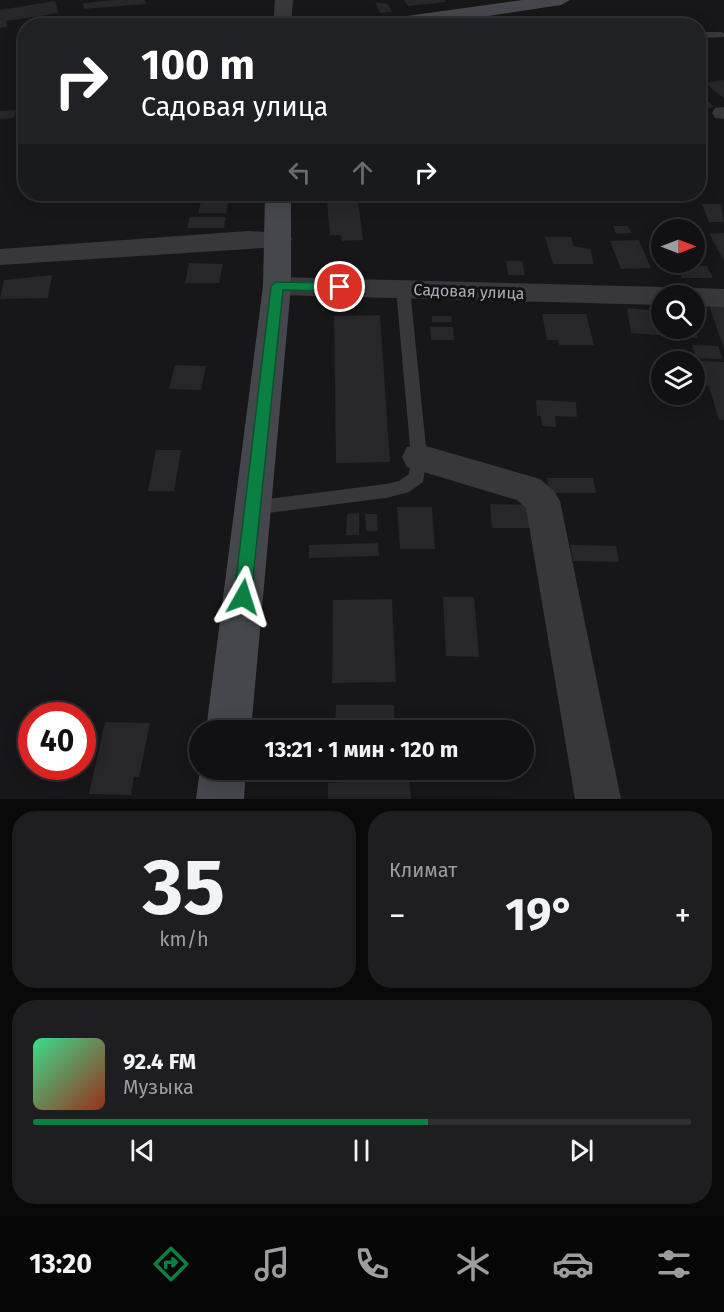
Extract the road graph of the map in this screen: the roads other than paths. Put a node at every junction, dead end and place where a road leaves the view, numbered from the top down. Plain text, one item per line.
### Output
1 (284, 0) edge
2 (561, 0) edge
3 (452, 15) junction
4 (283, 18) edge
5 (432, 18) edge
6 (459, 18) edge
7 (706, 35) edge
8 (721, 35) dead end
9 (278, 201) edge
10 (279, 240) junction
11 (0, 257) edge
12 (277, 286) junction
13 (403, 289) junction
14 (651, 296) edge
15 (705, 297) edge
16 (724, 298) edge
17 (419, 457) junction
18 (252, 508) junction
19 (229, 720) edge
20 (222, 780) edge
21 (220, 799) edge
22 (598, 799) edge

1 - 4 street
2 - 3 street
3 - 5 street
3 - 6 lane
7 - 8 lane
9 - 10 street
10 - 11 street
10 - 12 street
12 - 13 street, Садовая улица
12 - 18 street
13 - 14 street, Садовая улица
13 - 17 lane
15 - 16 street
17 - 18 lane
17 - 22 street
18 - 19 street
20 - 21 street

